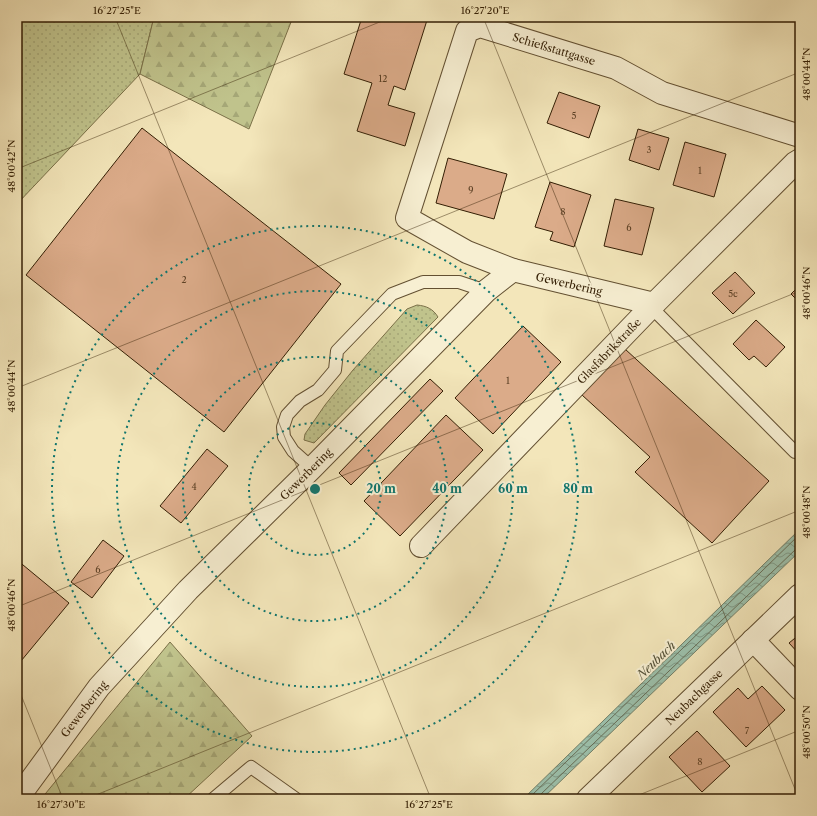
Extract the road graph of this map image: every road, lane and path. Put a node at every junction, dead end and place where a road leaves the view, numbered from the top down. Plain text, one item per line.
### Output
1 (800, 136) edge
2 (800, 160) edge
3 (513, 270) junction
4 (486, 291) junction
5 (652, 305) junction
6 (794, 452) dead end
7 (312, 468) junction
8 (421, 546) dead end
9 (800, 595) edge
10 (753, 640) junction
11 (800, 689) edge
12 (20, 786) edge
13 (213, 799) edge
14 (296, 799) edge
15 (588, 799) edge

1 - 3 street, Schießstattgasse
2 - 5 street, Glasfabrikstraße
3 - 4 street, Gewerbering
3 - 5 street, Gewerbering
4 - 7 street, Gewerbering
4 - 7 lane
5 - 6 lane
5 - 8 street, Glasfabrikstraße
7 - 12 street, Gewerbering
9 - 10 street, Neubachgasse
10 - 11 street
10 - 15 street, Neubachgasse
13 - 14 lane

